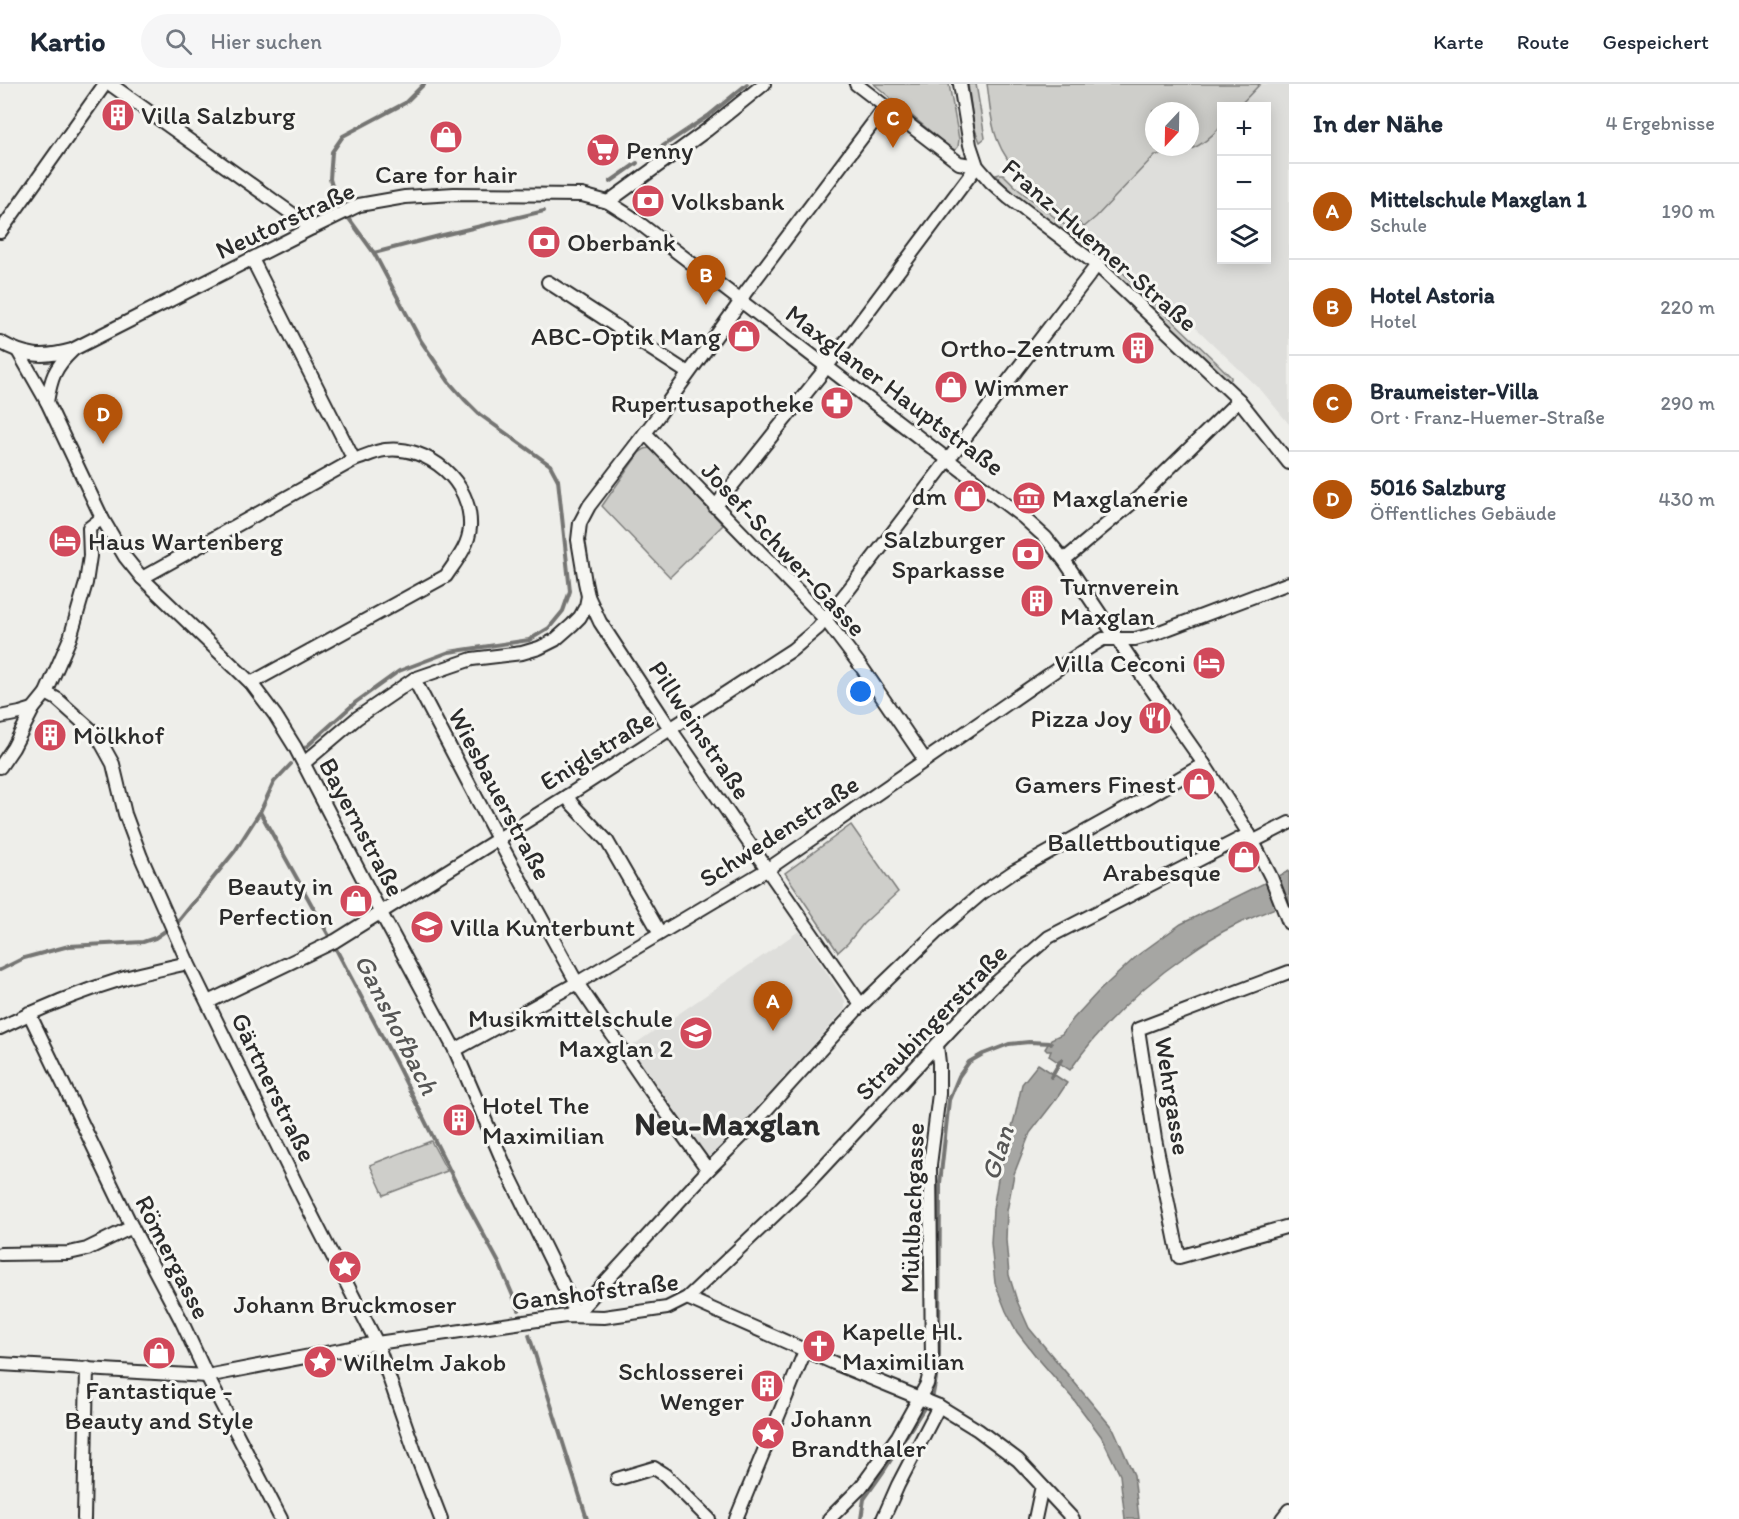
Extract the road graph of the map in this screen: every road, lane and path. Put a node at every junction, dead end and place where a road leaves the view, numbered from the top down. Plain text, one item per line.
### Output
1 (108, 84) edge
2 (764, 84) edge
3 (856, 84) edge
4 (960, 84) edge
5 (885, 106) junction
6 (977, 166) junction
7 (608, 202) junction
8 (312, 228) junction
9 (0, 232) edge
10 (252, 259) junction
11 (1097, 265) junction
12 (548, 282) dead end
13 (740, 300) junction
14 (0, 342) edge
15 (72, 350) junction
16 (18, 351) junction
17 (827, 366) junction
18 (688, 373) junction
19 (1239, 400) junction
20 (47, 402) junction
21 (645, 433) junction
22 (948, 459) junction
23 (354, 460) junction
24 (1289, 464) edge
25 (715, 507) junction
26 (102, 518) junction
27 (1064, 560) junction
28 (142, 578) junction
29 (1289, 584) edge
30 (588, 596) junction
31 (825, 619) junction
32 (1117, 639) junction
33 (414, 679) junction
34 (251, 683) junction
35 (46, 693) junction
36 (33, 709) junction
37 (0, 717) edge
38 (671, 729) junction
39 (925, 760) junction
40 (303, 762) junction
41 (1204, 764) junction
42 (0, 767) edge
43 (567, 796) junction
44 (1289, 823) edge
45 (1252, 838) junction
46 (498, 839) junction
47 (768, 869) junction
48 (380, 911) junction
49 (1289, 923) edge
50 (660, 933) junction
51 (188, 963) junction
52 (1289, 972) edge
53 (577, 982) junction
54 (208, 1002) junction
55 (861, 1005) junction
56 (29, 1013) junction
57 (0, 1028) edge
58 (937, 1046) junction
59 (455, 1050) junction
60 (708, 1170) junction
61 (1289, 1226) edge
62 (132, 1227) junction
63 (0, 1254) edge
64 (687, 1298) junction
65 (575, 1315) junction
66 (377, 1343) junction
67 (805, 1351) junction
68 (0, 1364) edge
69 (87, 1368) junction
70 (207, 1376) junction
71 (929, 1402) junction
72 (617, 1479) dead end
73 (1042, 1486) junction
74 (1289, 1510) edge
75 (84, 1519) edge
76 (281, 1519) edge
77 (441, 1519) edge
78 (709, 1519) edge
79 (736, 1519) edge
80 (829, 1519) edge
81 (883, 1519) edge
82 (1035, 1519) edge
83 (1073, 1519) edge
84 (1282, 1519) edge

1 - 8 street
1 - 9 street
2 - 7 street
3 - 5 street, Franz-Huemer-Straße
4 - 6 street, Franz-Huemer-Straße
5 - 6 street, Franz-Huemer-Straße
5 - 13 street, Pillweinstraße
6 - 11 street, Franz-Huemer-Straße
6 - 17 street
7 - 8 street, Neutorstraße
7 - 13 street, Maxglaner Hauptstraße
8 - 10 street, Neutorstraße
10 - 15 street, Neutorstraße
10 - 23 street
11 - 19 street, Franz-Huemer-Straße
11 - 22 street, Eniglstraße
12 - 18 street
13 - 17 street, Maxglaner Hauptstraße
13 - 18 street, Pillweinstraße
14 - 16 street, Neutorstraße
15 - 16 street, Neutorstraße
15 - 20 street
16 - 20 street, Bayernstraße
17 - 22 street, Maxglaner Hauptstraße
17 - 25 street
18 - 21 street, Pillweinstraße
19 - 24 street, Franz-Huemer-Straße
19 - 27 street
20 - 26 street, Bayernstraße
21 - 25 street, Josef-Schwer-Gasse
21 - 30 street, Pillweinstraße
22 - 27 street, Maxglaner Hauptstraße
22 - 31 street, Eniglstraße
23 - 28 street
23 - 34 street
25 - 31 street, Josef-Schwer-Gasse
26 - 28 street, Bayernstraße
26 - 35 street
27 - 32 street, Maxglaner Hauptstraße
28 - 34 street, Bayernstraße
29 - 32 street, Schwedenstraße
30 - 33 street
30 - 38 street, Pillweinstraße
31 - 38 street, Eniglstraße
31 - 39 street, Josef-Schwer-Gasse
32 - 39 street, Schwedenstraße
32 - 41 street, Maxglaner Hauptstraße
33 - 40 street
33 - 46 street, Wiesbauerstraße
34 - 40 street, Bayernstraße
35 - 36 street
35 - 51 street, Gärtnerstraße
36 - 37 street
36 - 42 street
38 - 43 street, Eniglstraße
38 - 47 street, Pillweinstraße
39 - 47 street, Schwedenstraße
40 - 48 street, Bayernstraße
41 - 45 street, Maxglaner Hauptstraße
41 - 55 street
43 - 46 street, Eniglstraße
43 - 50 street
44 - 45 street, Straubingerstraße
45 - 49 street, Maxglaner Hauptstraße
45 - 58 street, Straubingerstraße
46 - 48 street, Eniglstraße
46 - 53 street, Wiesbauerstraße
47 - 50 street, Schwedenstraße
47 - 55 street, Pillweinstraße
48 - 54 street, Eniglstraße
48 - 59 street, Bayernstraße
50 - 53 street, Schwedenstraße
51 - 54 street, Gärtnerstraße
51 - 56 street
52 - 61 street, Wehrgasse
53 - 59 street, Schwedenstraße
53 - 60 street, Wiesbauerstraße
54 - 66 street, Gärtnerstraße
55 - 60 street
56 - 57 street
56 - 62 street, Römergasse
58 - 64 street, Straubingerstraße
58 - 71 street, Mühlbachgasse
59 - 65 street, Bayernstraße
60 - 65 street
62 - 63 street
62 - 70 street, Römergasse
64 - 65 street, Ganshofstraße
64 - 67 street, Ganshofstraße
65 - 66 street, Ganshofstraße
66 - 70 street, Ganshofstraße
66 - 77 street, Gärtnerstraße
67 - 71 street, Ganshofstraße
67 - 79 street
68 - 69 street, Ganshofstraße
69 - 70 street, Ganshofstraße
69 - 75 street
70 - 76 street, Römergasse
71 - 73 street, Ganshofstraße
71 - 80 street, Mühlbachgasse
71 - 81 street, Mühlbachgasse
72 - 78 street
73 - 82 street
73 - 83 street, Ganshofstraße
74 - 84 street

